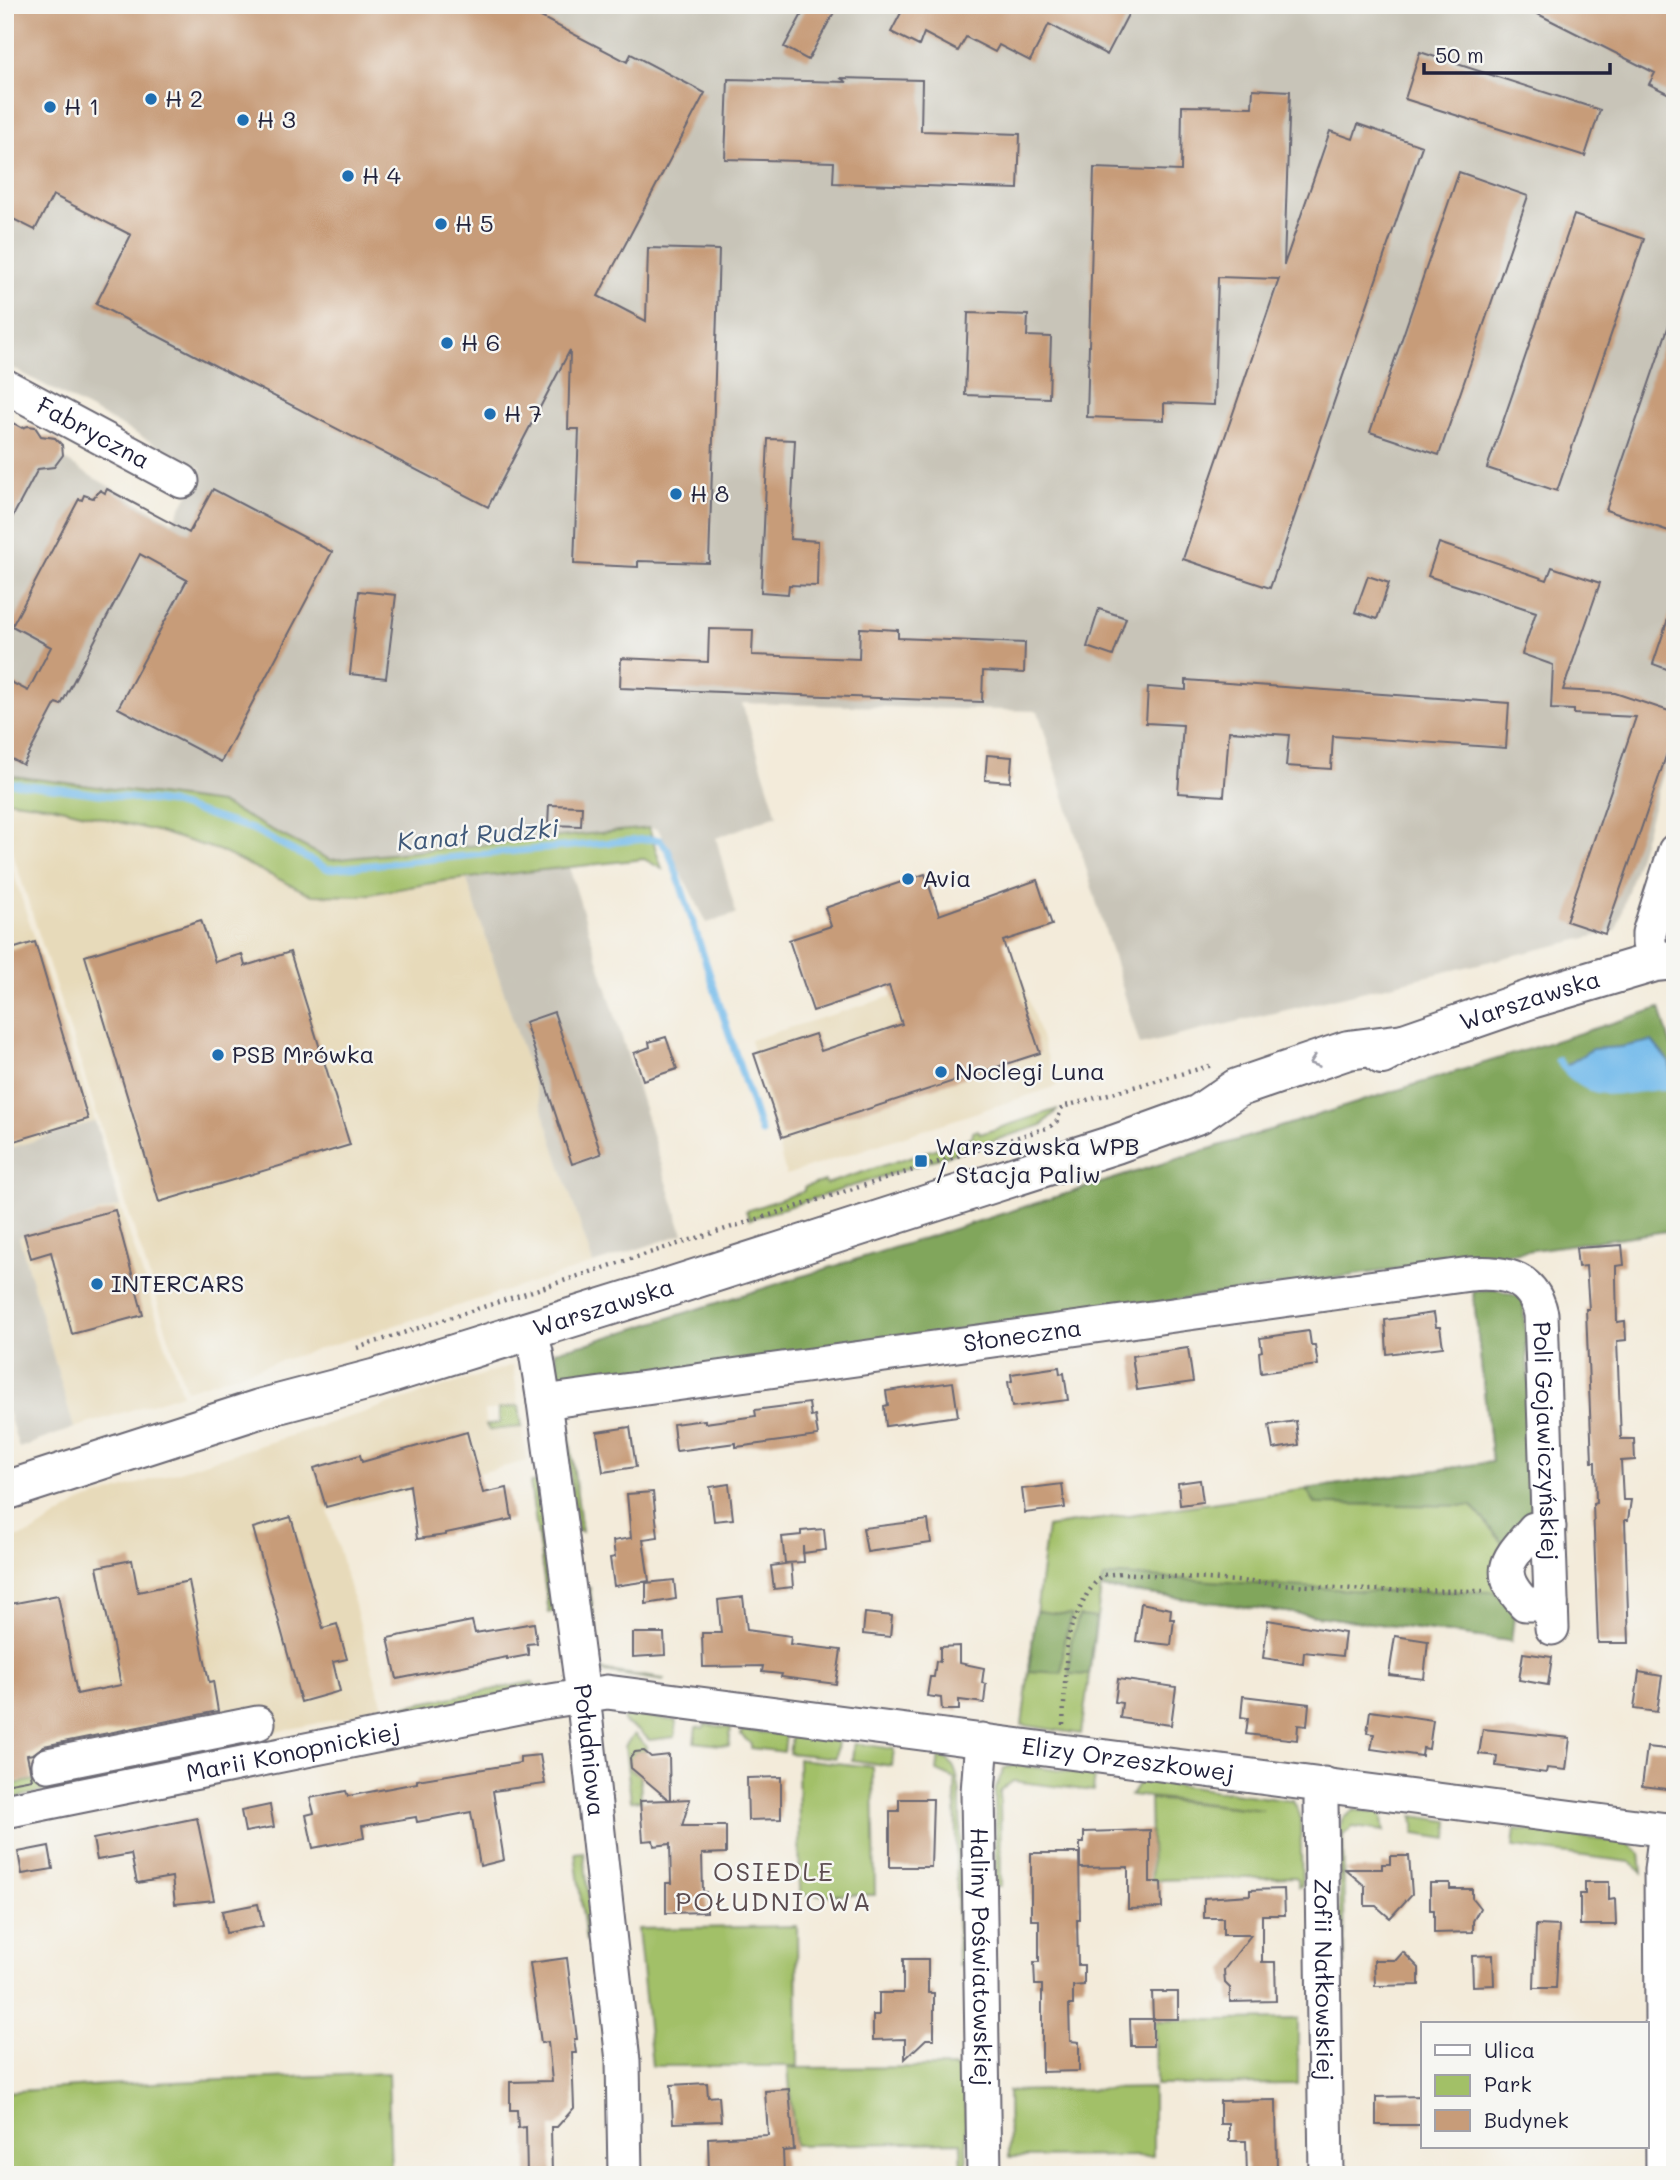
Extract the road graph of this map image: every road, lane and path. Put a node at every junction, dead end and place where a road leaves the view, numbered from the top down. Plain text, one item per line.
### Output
1 (5, 386) edge
2 (181, 481) dead end
3 (1675, 851) edge
4 (1668, 956) edge
5 (1187, 1072) dead end
6 (1502, 1274) joint
7 (529, 1330) junction
8 (347, 1351) dead end
9 (544, 1402) junction
10 (5, 1491) edge
11 (1549, 1527) junction
12 (1512, 1591) junction
13 (583, 1695) junction
14 (258, 1723) dead end
15 (1063, 1737) dead end
16 (982, 1740) junction
17 (48, 1765) dead end
18 (1324, 1784) junction
19 (5, 1811) edge
20 (1670, 1830) edge
21 (625, 2175) edge
22 (984, 2175) edge
23 (1326, 2175) edge
24 (1663, 2175) edge

1 - 2 street, Fabryczna
3 - 4 street
4 - 7 main road, Warszawska
5 - 8 path
6 - 9 street, Słoneczna
6 - 11 street, Poli Gojawiczyńskiej
7 - 9 street, Południowa
7 - 10 main road, Warszawska
9 - 13 street, Południowa
11 - 12 street
11 - 12 street, Poli Gojawiczyńskiej
12 - 15 path
13 - 16 street, Elizy Orzeszkowej
13 - 19 street, Marii Konopnickiej
13 - 21 street, Południowa
14 - 17 street
16 - 18 street, Elizy Orzeszkowej
16 - 22 street, Haliny Poświatowskiej
18 - 20 street, Elizy Orzeszkowej
18 - 23 street, Zofii Nałkowskiej
20 - 24 street

